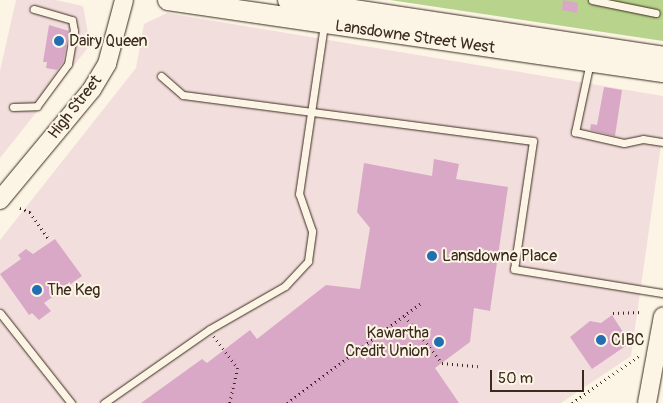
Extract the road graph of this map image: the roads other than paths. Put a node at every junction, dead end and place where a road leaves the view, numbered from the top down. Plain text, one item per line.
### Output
1 (124, 0) edge
2 (168, 0) edge
3 (288, 0) edge
4 (592, 0) edge
5 (34, 9) dead end
6 (656, 13) dead end
7 (324, 24) junction
8 (663, 56) edge
9 (590, 62) junction
10 (663, 72) edge
11 (160, 76) dead end
12 (14, 107) dead end
13 (312, 114) junction
14 (663, 142) edge
15 (0, 200) edge
16 (663, 293) edge
17 (0, 313) edge
18 (663, 316) edge
19 (71, 403) edge
20 (104, 403) edge
21 (647, 403) edge

1 - 15 street, High Street
2 - 7 main road, Lansdowne Street West
3 - 8 main road, Lansdowne Street West
4 - 6 lane
5 - 12 lane
7 - 9 main road, Lansdowne Street West
7 - 13 lane
9 - 10 main road, Lansdowne Street West
9 - 14 lane
11 - 13 lane
13 - 16 lane
13 - 20 lane
17 - 19 lane
18 - 21 street

